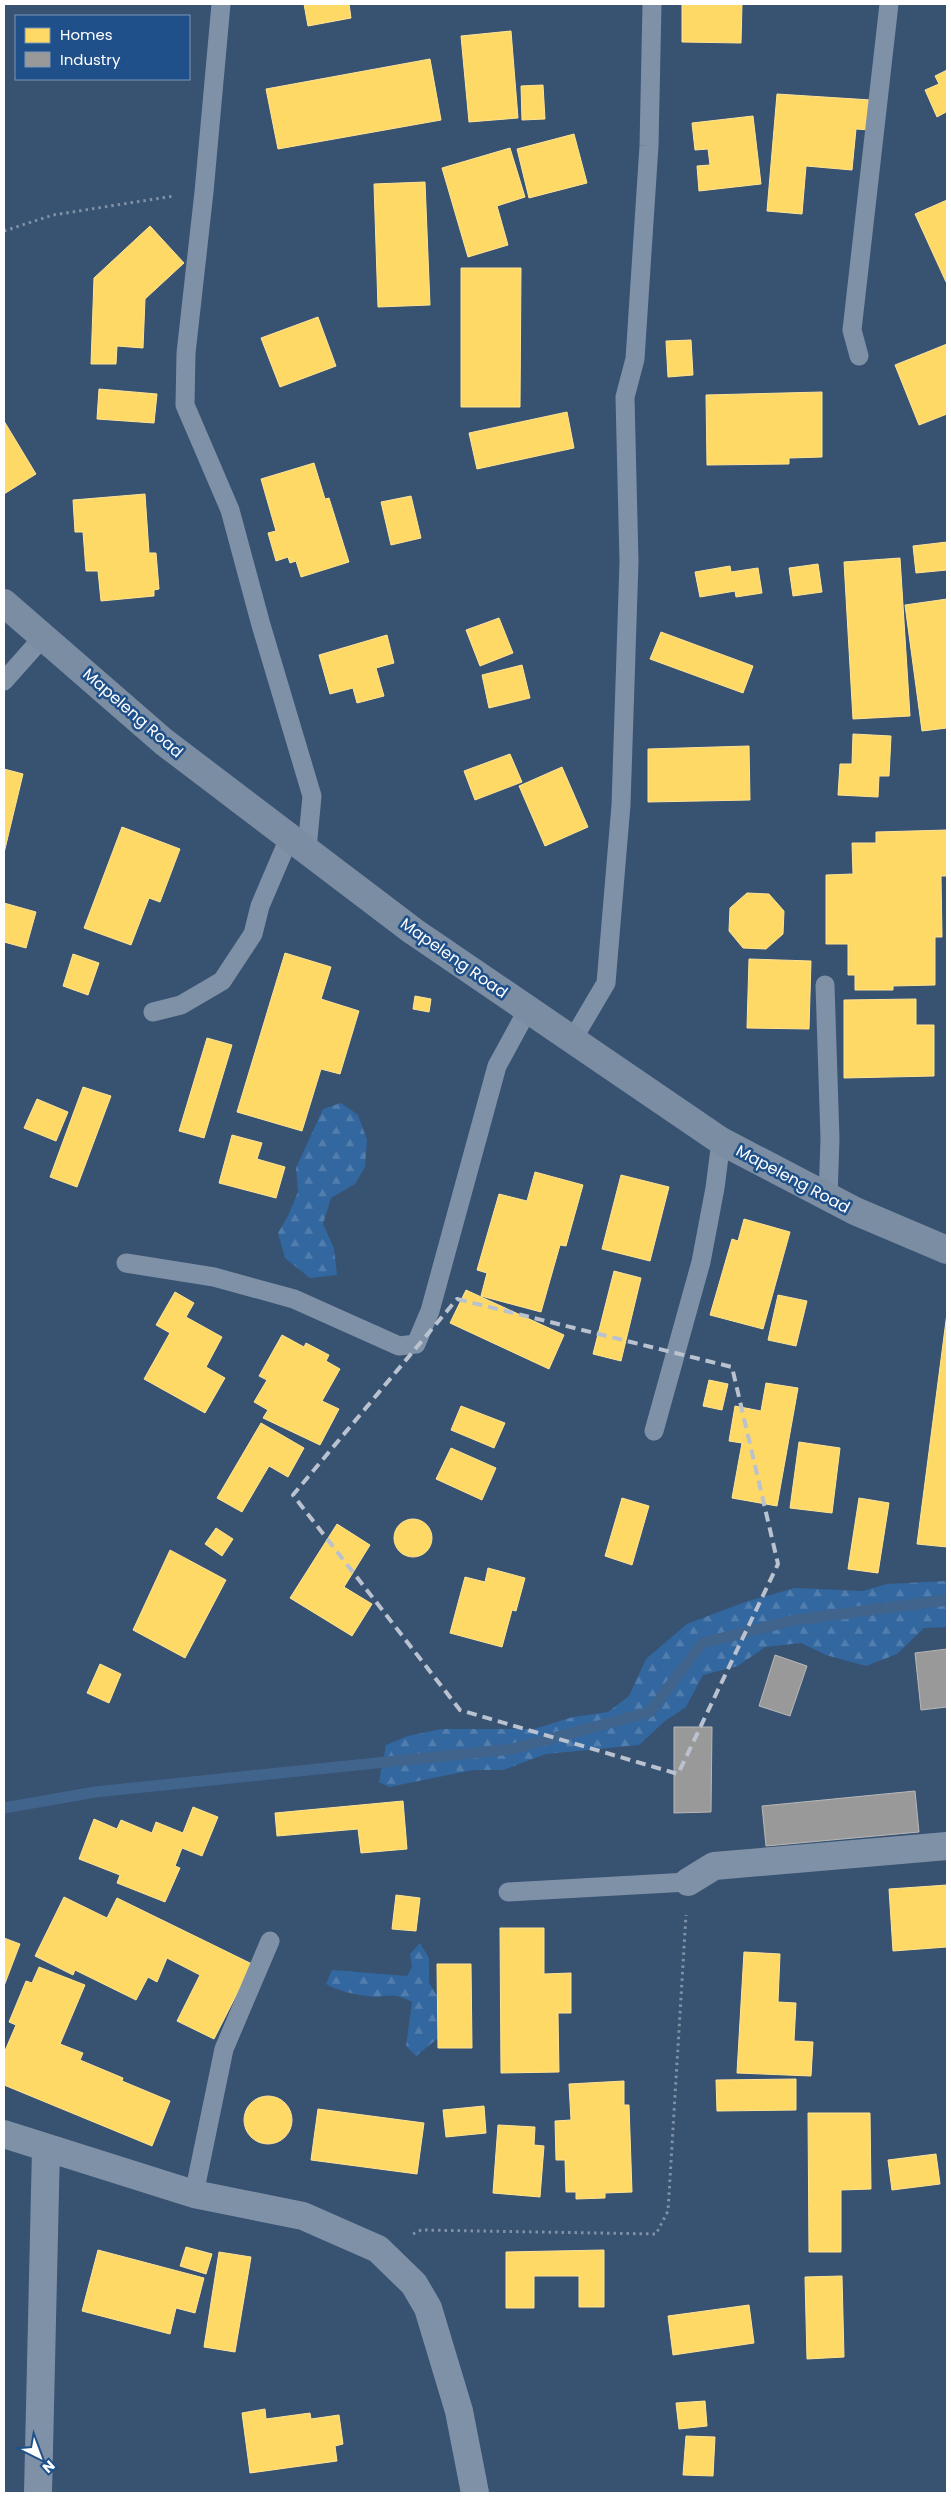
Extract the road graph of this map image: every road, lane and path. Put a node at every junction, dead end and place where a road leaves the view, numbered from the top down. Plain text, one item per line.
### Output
1 (221, 4) edge
2 (652, 4) edge
3 (888, 4) edge
4 (204, 192) junction
5 (4, 231) edge
6 (859, 356) dead end
7 (4, 602) edge
8 (44, 636) junction
9 (4, 681) edge
10 (298, 844) junction
11 (825, 985) dead end
12 (528, 1009) junction
13 (153, 1012) dead end
14 (573, 1039) junction
15 (721, 1141) junction
16 (828, 1197) junction
17 (947, 1250) edge
18 (126, 1263) dead end
19 (654, 1431) dead end
20 (947, 1846) edge
21 (688, 1882) junction
22 (508, 1892) dead end
23 (270, 1941) dead end
24 (4, 2134) edge
25 (46, 2148) junction
26 (194, 2194) junction
27 (378, 2249) junction
28 (38, 2493) edge
29 (475, 2493) edge

1 - 4 lane
2 - 14 lane
3 - 6 lane
4 - 5 path
4 - 10 lane
7 - 8 street, Mapeleng Road
8 - 9 lane
8 - 10 street, Mapeleng Road
10 - 12 street, Mapeleng Road
10 - 13 lane
11 - 16 lane
12 - 14 street, Mapeleng Road
12 - 18 lane
14 - 15 street, Mapeleng Road
15 - 16 street, Mapeleng Road
15 - 19 lane
16 - 17 street, Mapeleng Road
20 - 21 street
21 - 22 lane
21 - 27 path
23 - 26 lane
24 - 25 street
25 - 26 street
25 - 28 street
26 - 27 street
27 - 29 street

